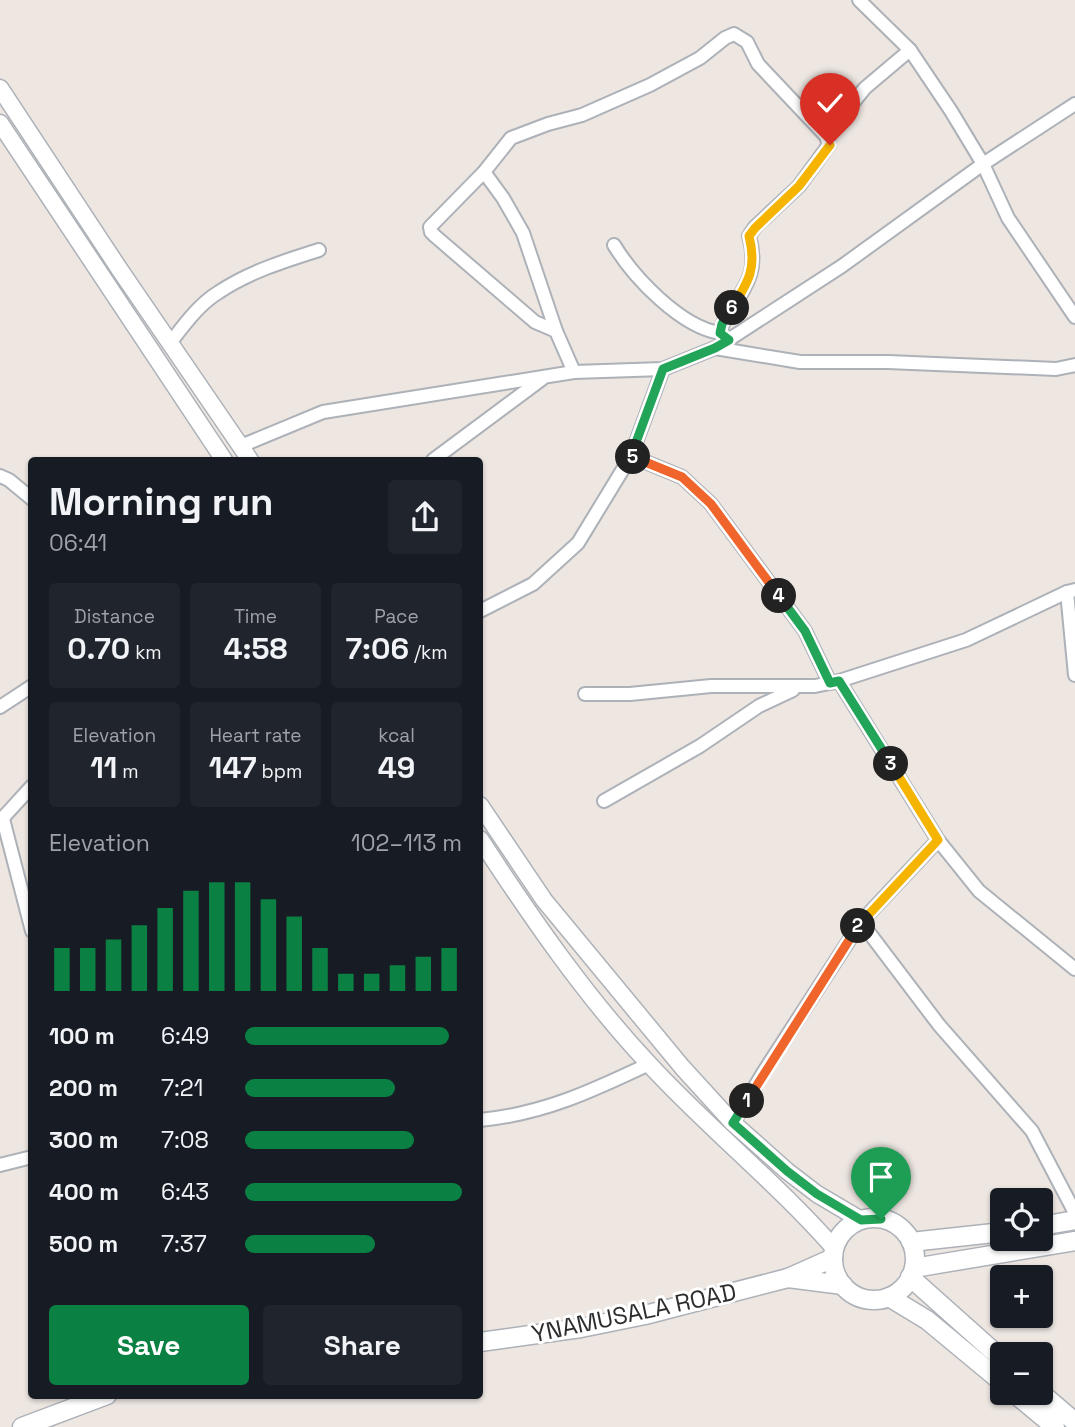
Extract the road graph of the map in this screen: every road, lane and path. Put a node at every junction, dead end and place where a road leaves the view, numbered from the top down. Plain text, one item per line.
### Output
1 (859, 0) edge
2 (910, 50) junction
3 (0, 88) edge
4 (1075, 104) edge
5 (0, 123) edge
6 (826, 136) junction
7 (983, 164) junction
8 (484, 172) junction
9 (614, 245) dead end
10 (319, 250) dead end
11 (1075, 317) edge
12 (556, 331) junction
13 (724, 336) junction
14 (170, 343) junction
15 (715, 348) junction
16 (1075, 365) edge
17 (663, 369) junction
18 (574, 372) junction
19 (544, 377) junction
20 (241, 446) junction
21 (631, 456) junction
22 (222, 457) edge
23 (248, 457) edge
24 (437, 457) edge
25 (0, 476) edge
26 (28, 496) edge
27 (1071, 591) edge
28 (483, 609) edge
29 (1075, 676) edge
30 (834, 682) junction
31 (800, 687) junction
32 (28, 689) edge
33 (585, 694) dead end
34 (0, 707) edge
35 (28, 791) edge
36 (604, 801) dead end
37 (483, 808) edge
38 (2, 820) edge
39 (938, 840) junction
40 (483, 847) edge
41 (28, 916) edge
42 (861, 922) junction
43 (1075, 969) edge
44 (649, 1064) junction
45 (483, 1120) edge
46 (733, 1123) junction
47 (28, 1158) edge
48 (0, 1165) edge
49 (1075, 1213) edge
50 (861, 1220) junction
51 (1075, 1220) edge
52 (1053, 1224) edge
53 (990, 1233) edge
54 (1075, 1241) edge
55 (911, 1242) junction
56 (834, 1253) junction
57 (912, 1273) junction
58 (788, 1278) junction
59 (843, 1285) junction
60 (889, 1297) junction
61 (483, 1342) edge
62 (990, 1348) edge
63 (990, 1373) edge
64 (96, 1399) edge
65 (1053, 1403) edge
66 (1028, 1405) edge
67 (1075, 1422) edge
68 (22, 1427) edge
69 (1055, 1427) edge

1 - 2 street
2 - 6 street
2 - 7 street
3 - 14 street
4 - 7 street
5 - 22 street
6 - 8 street
6 - 13 street
7 - 11 street
7 - 13 street
8 - 12 street
8 - 12 street
9 - 13 street
10 - 14 street
12 - 18 street
13 - 15 street
14 - 20 street
15 - 16 street
15 - 17 street
17 - 18 street
17 - 21 street
18 - 19 street
19 - 20 street
19 - 24 street
20 - 23 street
21 - 28 street
21 - 30 street
25 - 26 street
27 - 29 street
27 - 30 street
30 - 31 street
30 - 39 street
31 - 33 street
31 - 36 street
32 - 34 street
35 - 38 street
37 - 46 street
38 - 41 street
39 - 42 street
39 - 43 street
40 - 44 street
42 - 46 street
42 - 49 street
44 - 45 street
44 - 56 street
46 - 50 street
47 - 48 street
50 - 55 main road
50 - 56 main road
51 - 52 main road
53 - 55 main road
54 - 57 main road
55 - 57 main road
56 - 58 main road
56 - 59 main road
57 - 60 main road
57 - 62 main road
58 - 59 main road
58 - 61 main road, YNAMUSALA ROAD
59 - 60 main road
60 - 63 main road
64 - 68 main road
65 - 67 main road
66 - 69 main road

